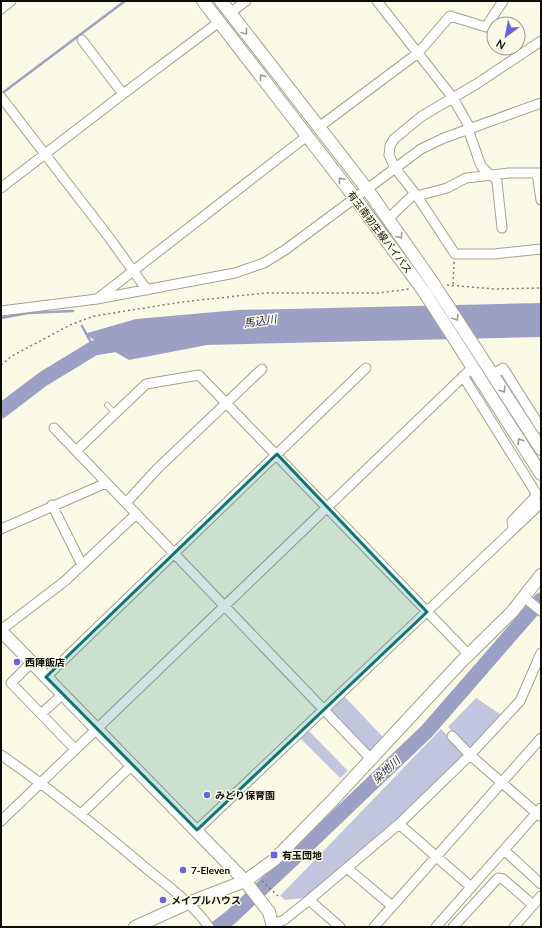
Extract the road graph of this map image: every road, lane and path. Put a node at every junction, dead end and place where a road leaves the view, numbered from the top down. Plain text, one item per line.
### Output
1 (11, 1) edge
2 (203, 1) edge
3 (221, 1) edge
4 (246, 1) edge
5 (377, 1) edge
6 (503, 1) edge
7 (1, 9) edge
8 (230, 13) junction
9 (219, 22) junction
10 (82, 40) dead end
11 (541, 41) edge
12 (418, 53) junction
13 (123, 94) junction
14 (1, 97) edge
15 (453, 98) junction
16 (541, 103) edge
17 (319, 127) junction
18 (469, 128) junction
19 (307, 136) junction
20 (44, 155) junction
21 (395, 168) junction
22 (539, 173) edge
23 (492, 176) junction
24 (1, 188) edge
25 (366, 189) junction
26 (416, 195) junction
27 (355, 198) junction
28 (541, 200) edge
29 (388, 219) junction
30 (502, 228) dead end
31 (541, 249) edge
32 (455, 254) junction
33 (133, 270) junction
34 (541, 288) edge
35 (422, 289) junction
36 (147, 290) junction
37 (97, 299) junction
38 (1, 312) edge
39 (470, 362) junction
40 (1, 365) edge
41 (366, 368) dead end
42 (262, 369) dead end
43 (493, 374) junction
44 (463, 376) junction
45 (227, 404) junction
46 (107, 405) dead end
47 (114, 413) junction
48 (54, 428) dead end
49 (541, 428) edge
50 (541, 449) edge
51 (76, 451) junction
52 (277, 454) junction
53 (541, 474) edge
54 (106, 483) junction
55 (126, 502) junction
56 (541, 503) edge
57 (52, 505) junction
58 (326, 508) junction
59 (136, 514) junction
60 (513, 528) junction
61 (1, 529) edge
62 (174, 553) junction
63 (82, 565) junction
64 (541, 575) edge
65 (525, 598) junction
66 (224, 606) junction
67 (541, 611) edge
68 (427, 612) junction
69 (1, 630) edge
70 (541, 653) edge
71 (469, 655) junction
72 (32, 662) junction
73 (46, 677) junction
74 (63, 694) junction
75 (324, 710) junction
76 (41, 714) junction
77 (96, 728) junction
78 (452, 736) dead end
79 (541, 738) edge
80 (75, 749) junction
81 (1, 755) edge
82 (470, 755) junction
83 (371, 759) junction
84 (132, 765) junction
85 (41, 782) junction
86 (502, 784) junction
87 (539, 813) edge
88 (81, 814) junction
89 (1, 821) edge
90 (399, 824) junction
91 (198, 830) junction
92 (504, 850) junction
93 (436, 857) junction
94 (347, 868) junction
95 (260, 879) dead end
96 (541, 884) edge
97 (249, 885) junction
98 (471, 887) junction
99 (541, 896) edge
100 (279, 897) dead end
101 (309, 900) junction
102 (188, 903) junction
103 (534, 905) junction
104 (392, 906) junction
105 (206, 924) edge
106 (273, 925) edge
107 (135, 927) edge
108 (340, 927) edge
109 (374, 927) edge
110 (436, 927) edge
111 (453, 927) edge
112 (514, 927) edge

1 - 7 street
2 - 9 street, 有玉南初生線バイパス
3 - 8 street, 有玉南初生線バイパス
4 - 8 street
5 - 12 street
6 - 12 street
8 -> 17 street, 有玉南初生線バイパス
9 - 13 street
19 -> 9 street, 有玉南初生線バイパス
10 - 13 street
11 - 15 street
12 - 15 street
12 - 17 street
13 - 20 street
14 - 20 street
15 - 18 street
15 - 21 street
16 - 18 street
17 - 25 street, 有玉南初生線バイパス
18 - 21 street
18 - 23 street
27 -> 19 street, 有玉南初生線バイパス
19 - 33 street
20 - 24 street
20 - 33 street
21 - 25 street
21 - 26 street
22 - 23 street
22 - 28 street
23 - 26 street
23 - 30 street
25 - 27 street
25 - 29 street, 有玉南初生線バイパス
26 - 29 street
26 - 32 street
27 - 35 street, 有玉南初生線バイパス
27 - 36 street
29 -> 43 street, 有玉南初生線バイパス
31 - 32 street
32 - 34 path
33 - 36 street
33 - 37 street
35 - 39 street, 有玉南初生線バイパス
35 - 40 path
36 - 37 street
37 - 38 street
39 - 44 street
53 -> 39 street, 有玉南初生線バイパス
41 - 52 street
42 - 45 street
43 - 49 street
43 -> 50 street, 有玉南初生線バイパス
44 - 58 street
44 - 60 street
45 - 47 street
45 - 52 street
45 - 55 street
46 - 47 lane
47 - 51 street
48 - 51 street
51 - 54 street
52 - 58 street
52 - 62 street
54 - 55 street
54 - 57 street
55 - 59 street
56 - 60 street
57 - 61 street
57 - 63 street
58 - 66 street
58 - 68 street
59 - 62 street
59 - 63 street
60 - 68 street
62 - 66 street
62 - 73 street
63 - 69 street
64 - 65 street
65 - 67 street
65 - 71 street
66 - 75 street
66 - 77 street
68 - 71 street
68 - 75 street
69 - 72 street
70 - 82 street
71 - 83 street
72 - 73 street
72 - 76 street
73 - 74 street
74 - 76 street
74 - 77 street
75 - 83 street
75 - 91 street
76 - 80 street
77 - 80 street
77 - 84 street
78 - 82 street
79 - 86 street
80 - 85 street
81 - 85 street
82 - 86 street
82 - 90 street
83 - 97 street
84 - 88 street
84 - 91 street
85 - 88 street
85 - 89 street
86 - 87 street
86 - 93 street
87 - 92 street
88 - 102 street
90 - 93 street
90 - 94 street
91 - 97 street
92 - 96 street
92 - 98 street
93 - 98 street
93 - 104 street
94 - 101 street
94 - 104 street
95 - 100 path
97 - 102 street
97 - 106 street
98 - 110 street
99 - 103 street
101 - 106 street
101 - 108 street
102 - 105 street
102 - 107 street
103 - 111 street
103 - 112 street
104 - 109 street

